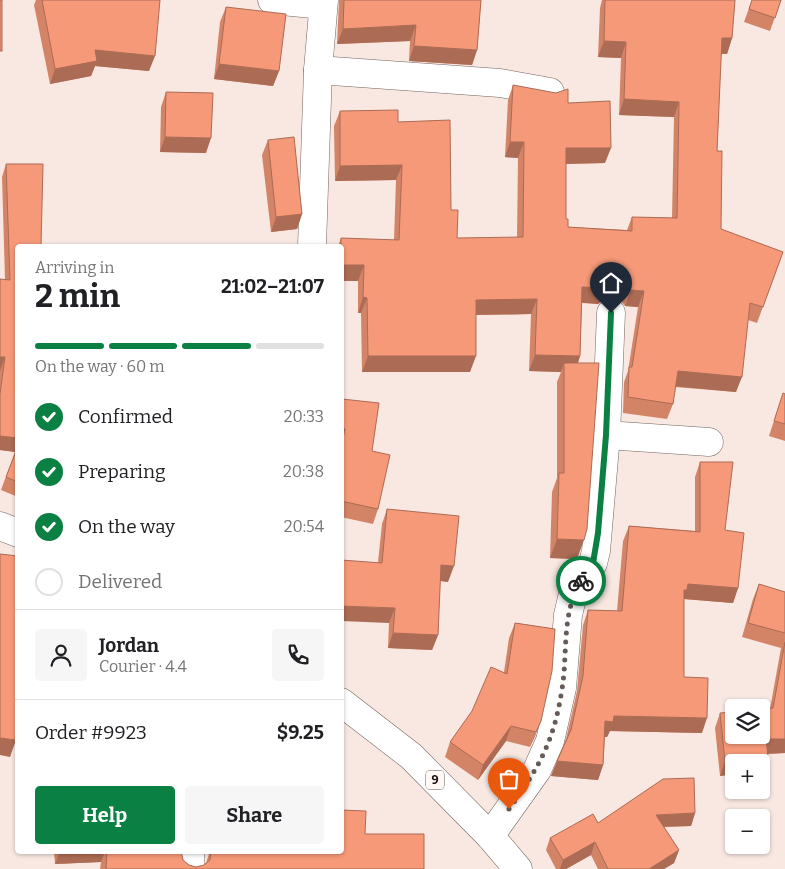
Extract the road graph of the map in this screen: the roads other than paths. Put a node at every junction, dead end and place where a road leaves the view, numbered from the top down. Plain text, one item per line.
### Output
1 (272, 0) edge
2 (324, 3) edge
3 (318, 70) junction
4 (553, 93) edge
5 (312, 244) edge
6 (611, 313) dead end
7 (606, 435) junction
8 (709, 442) dead end
9 (0, 526) edge
10 (15, 532) edge
11 (344, 704) edge
12 (490, 836) junction
13 (518, 869) edge

1 - 2 main road
2 - 3 main road
3 - 4 main road
3 - 5 main road
6 - 7 main road
7 - 8 main road
7 - 12 main road
9 - 10 main road
11 - 12 main road, 9
12 - 13 main road, 9

